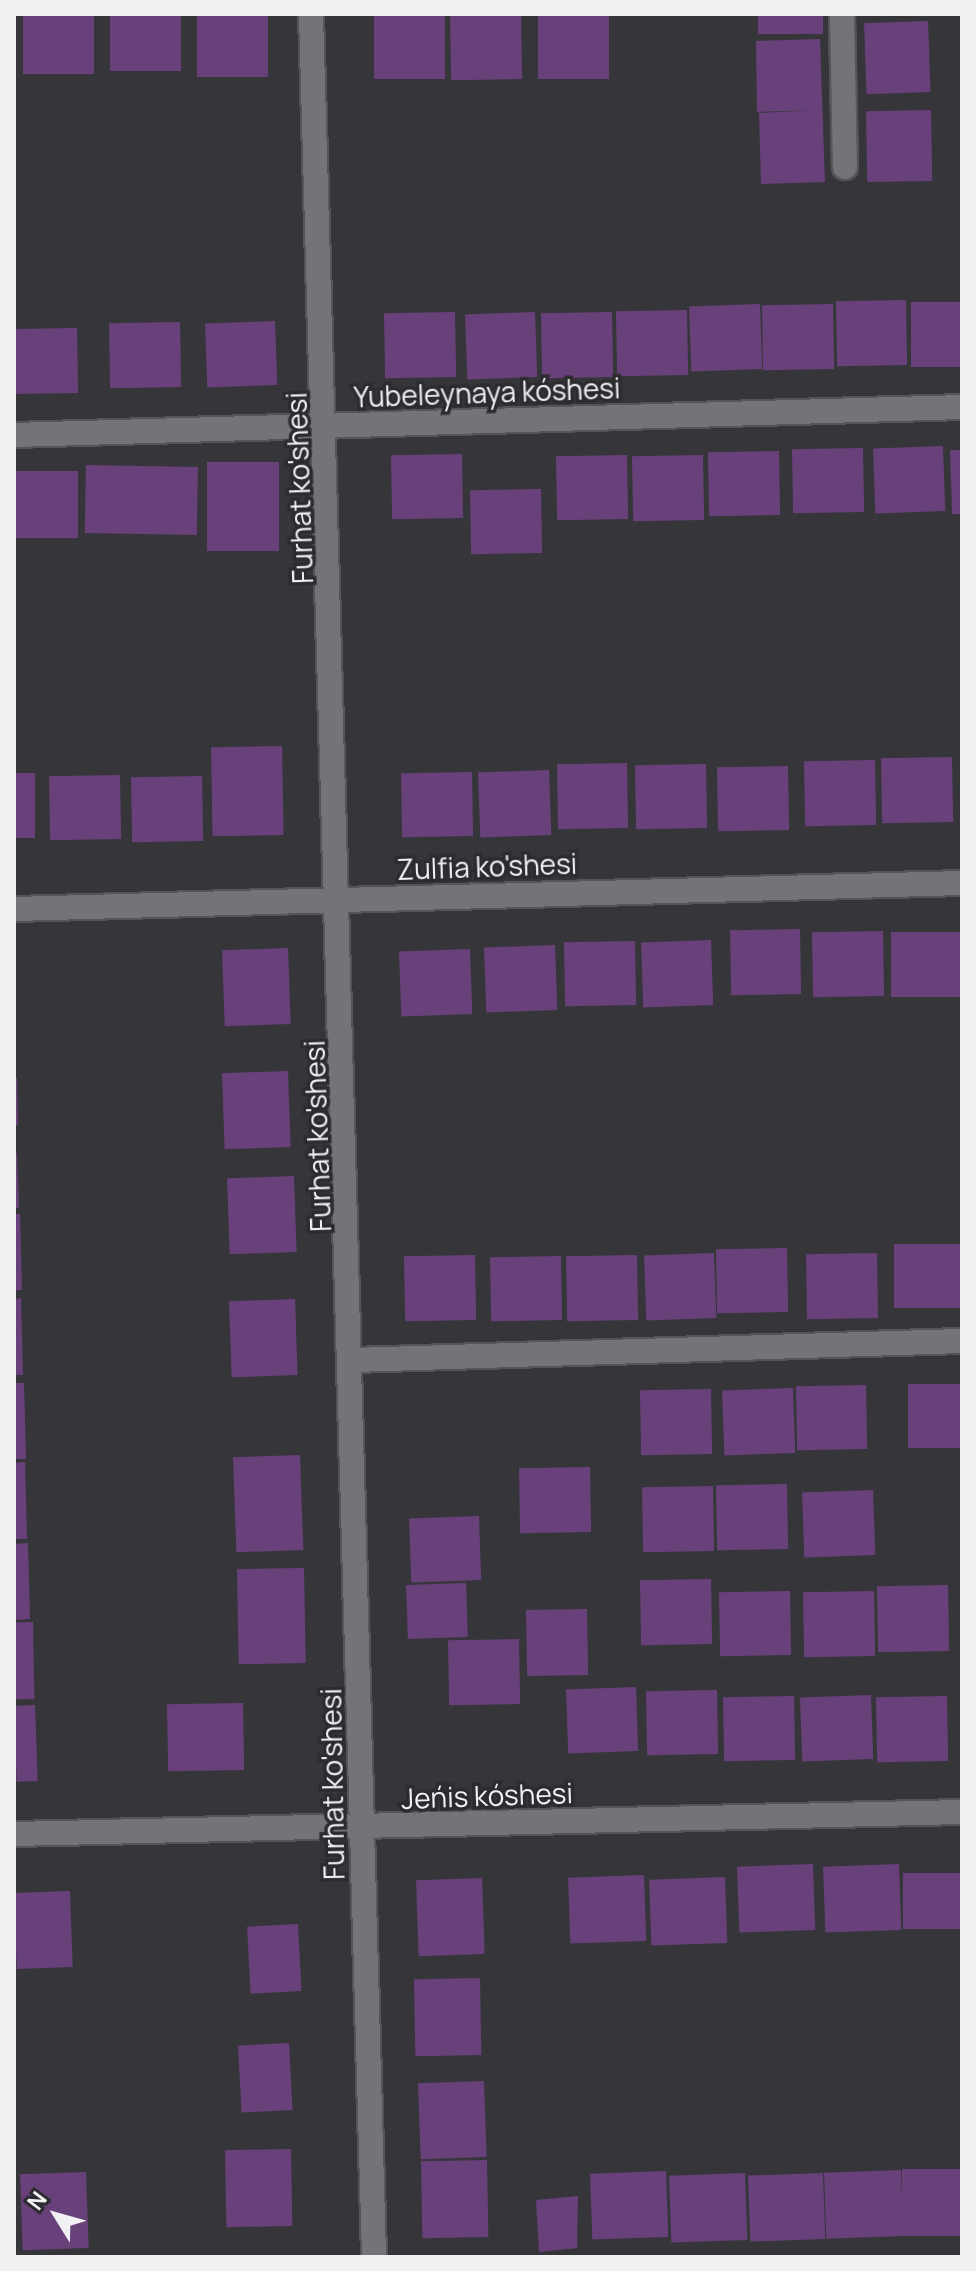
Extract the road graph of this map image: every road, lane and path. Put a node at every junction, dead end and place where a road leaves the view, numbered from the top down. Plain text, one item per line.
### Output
1 (311, 14) edge
2 (842, 14) edge
3 (845, 167) dead end
4 (962, 407) edge
5 (328, 426) junction
6 (14, 435) edge
7 (962, 883) edge
8 (340, 900) junction
9 (14, 909) edge
10 (962, 1341) edge
11 (353, 1360) junction
12 (962, 1812) edge
13 (362, 1828) junction
14 (14, 1834) edge
15 (374, 2257) edge

1 - 5 street, Furhat ko'shesi
2 - 3 street
4 - 5 street, Yubeleynaya kóshesi
5 - 6 street, Yubeleynaya kóshesi
5 - 8 street, Furhat ko'shesi
7 - 8 street, Zulfia ko'shesi
8 - 9 street, Zulfia ko'shesi
8 - 11 street, Furhat ko'shesi
10 - 11 street
11 - 13 street, Furhat ko'shesi
12 - 13 street, Jeńis kóshesi
13 - 14 street, Jeńis kóshesi
13 - 15 street, Furhat ko'shesi

